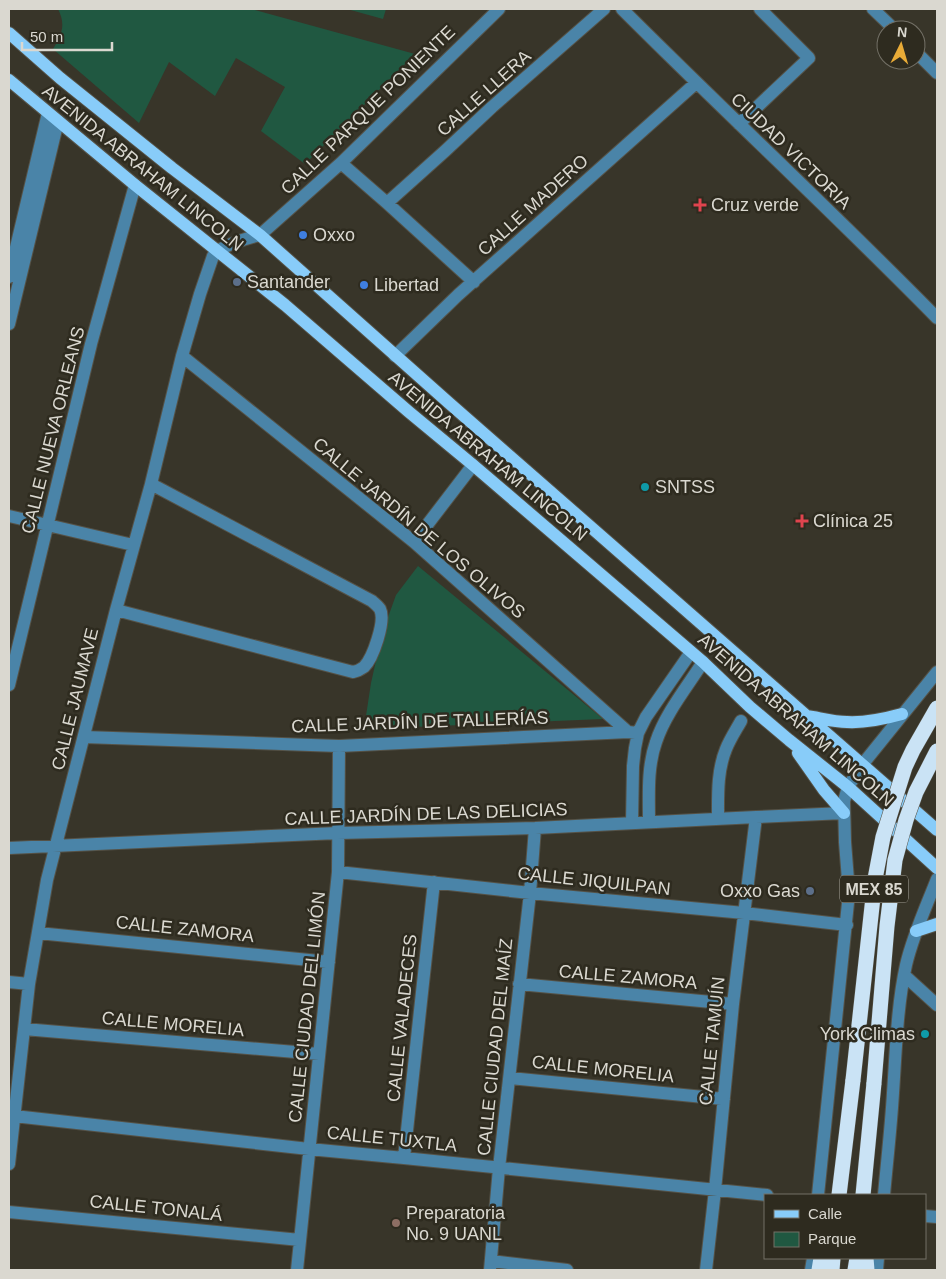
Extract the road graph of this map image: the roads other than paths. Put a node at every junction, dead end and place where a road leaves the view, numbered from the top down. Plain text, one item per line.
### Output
1 (499, 9) edge
2 (604, 9) edge
3 (622, 9) edge
4 (760, 9) edge
5 (874, 9) edge
6 (885, 20) edge
7 (9, 33) edge
8 (926, 62) edge
9 (937, 73) edge
10 (9, 80) edge
11 (696, 84) junction
12 (53, 117) junction
13 (739, 124) junction
14 (341, 163) junction
15 (134, 185) junction
16 (387, 203) junction
17 (260, 235) junction
18 (216, 251) junction
19 (9, 277) edge
20 (474, 282) junction
21 (937, 318) edge
22 (9, 324) edge
23 (182, 356) junction
24 (395, 356) junction
25 (473, 465) junction
26 (151, 484) junction
27 (9, 516) edge
28 (47, 525) junction
29 (414, 542) junction
30 (134, 545) junction
31 (116, 610) junction
32 (691, 652) junction
33 (703, 662) junction
34 (937, 672) edge
35 (9, 685) edge
36 (656, 702) junction
37 (937, 708) edge
38 (670, 713) junction
39 (902, 714) junction
40 (807, 716) junction
41 (741, 721) dead end
42 (633, 733) junction
43 (84, 737) junction
44 (790, 740) junction
45 (339, 746) junction
46 (937, 751) edge
47 (862, 764) junction
48 (633, 766) junction
49 (651, 768) junction
50 (848, 787) junction
51 (844, 813) junction
52 (756, 817) junction
53 (718, 819) junction
54 (649, 822) junction
55 (632, 823) junction
56 (535, 828) junction
57 (937, 830) edge
58 (338, 833) junction
59 (55, 847) junction
60 (9, 848) edge
61 (937, 868) edge
62 (338, 872) junction
63 (937, 879) edge
64 (434, 882) junction
65 (530, 893) junction
66 (744, 913) junction
67 (937, 924) edge
68 (847, 925) junction
69 (916, 931) junction
70 (38, 933) junction
71 (330, 962) junction
72 (904, 975) junction
73 (9, 982) edge
74 (30, 984) junction
75 (519, 984) junction
76 (733, 1004) junction
77 (937, 1005) edge
78 (24, 1029) junction
79 (319, 1054) junction
80 (14, 1071) edge
81 (510, 1078) junction
82 (724, 1099) junction
83 (14, 1116) junction
84 (310, 1149) junction
85 (9, 1157) edge
86 (404, 1158) junction
87 (499, 1168) junction
88 (715, 1190) junction
89 (818, 1194) edge
90 (839, 1194) edge
91 (863, 1194) edge
92 (884, 1194) edge
93 (764, 1195) edge
94 (9, 1212) edge
95 (300, 1240) junction
96 (491, 1266) edge
97 (297, 1270) edge
98 (567, 1270) edge
99 (706, 1270) edge

1 - 14 street, CALLE PARQUE PONIENTE
2 - 16 street, CALLE LLERA
3 - 11 street, CIUDAD VICTORIA
4 - 13 street
5 - 6 street
7 - 17 main road
8 - 9 street
10 - 12 main road, AVENIDA ABRAHAM LINCOLN
11 - 13 street, CIUDAD VICTORIA
11 - 20 street, CALLE MADERO
12 - 15 main road, AVENIDA ABRAHAM LINCOLN
12 - 19 street
12 - 22 street
13 - 21 street, CIUDAD VICTORIA
14 - 16 street
14 - 17 street, CALLE PARQUE PONIENTE
15 - 18 main road, AVENIDA ABRAHAM LINCOLN
15 - 28 street, CALLE NUEVA ORLEANS
16 - 20 street
17 - 18 street
17 - 24 main road
18 - 23 street, CALLE JAUMAVE
18 - 25 main road, AVENIDA ABRAHAM LINCOLN
20 - 24 street, CALLE MADERO
23 - 26 street, CALLE JAUMAVE
23 - 29 street, CALLE JARDÍN DE LOS OLIVOS
24 - 40 main road
25 - 29 street
25 - 32 main road, AVENIDA ABRAHAM LINCOLN
26 - 30 street, CALLE JAUMAVE
26 - 31 street
27 - 28 street
28 - 30 street
28 - 35 street, CALLE NUEVA ORLEANS
29 - 42 street, CALLE JARDÍN DE LOS OLIVOS
30 - 31 street, CALLE JAUMAVE
31 - 43 street, CALLE JAUMAVE
32 - 33 main road, AVENIDA ABRAHAM LINCOLN
32 - 36 street
33 - 38 street
33 - 44 main road, AVENIDA ABRAHAM LINCOLN
34 - 39 street
36 - 38 street
36 - 42 street
37 - 90 highway, MEX 85, bridge
38 - 49 street
39 - 40 main road
39 - 47 street
40 - 47 main road
41 - 53 street
42 - 45 street, CALLE JARDÍN DE TALLERÍAS
42 - 48 street
43 - 45 street, CALLE JARDÍN DE TALLERÍAS
43 - 59 street, CALLE JAUMAVE
44 - 50 main road, AVENIDA ABRAHAM LINCOLN
44 - 51 main road
45 - 58 street, CALLE CIUDAD DEL LIMÓN
46 - 91 highway, MEX 85, bridge
47 - 50 street
47 - 57 main road
48 - 49 street
48 - 55 street
49 - 54 street
50 - 51 street
50 - 61 main road, AVENIDA ABRAHAM LINCOLN
51 - 52 street, CALLE JARDÍN DE LAS DELICIAS
51 - 68 street
52 - 53 street, CALLE JARDÍN DE LAS DELICIAS
52 - 66 street, CALLE TAMUÍN
53 - 54 street, CALLE JARDÍN DE LAS DELICIAS
54 - 55 street, CALLE JARDÍN DE LAS DELICIAS
55 - 56 street, CALLE JARDÍN DE LAS DELICIAS
56 - 58 street, CALLE JARDÍN DE LAS DELICIAS
56 - 65 street, CALLE CIUDAD DEL MAÍZ
58 - 59 street, CALLE JARDÍN DE LAS DELICIAS
58 - 62 street, CALLE CIUDAD DEL LIMÓN
59 - 60 street, CALLE JARDÍN DE LAS DELICIAS
59 - 70 street, CALLE JAUMAVE
62 - 64 street, CALLE JIQUILPAN
62 - 71 street, CALLE CIUDAD DEL LIMÓN
63 - 69 street
64 - 65 street, CALLE JIQUILPAN
64 - 86 street, CALLE VALADECES
65 - 66 street, CALLE JIQUILPAN
65 - 75 street, CALLE CIUDAD DEL MAÍZ
66 - 68 street, CALLE JIQUILPAN
66 - 76 street, CALLE TAMUÍN
67 - 69 main road
68 - 89 street
69 - 72 street
70 - 71 street, CALLE ZAMORA
70 - 74 street, CALLE JAUMAVE
71 - 79 street, CALLE CIUDAD DEL LIMÓN
72 - 77 street
72 - 92 street
73 - 74 street
74 - 78 street, CALLE JAUMAVE
75 - 76 street, CALLE ZAMORA
75 - 81 street, CALLE CIUDAD DEL MAÍZ
76 - 82 street, CALLE TAMUÍN
78 - 79 street, CALLE MORELIA
78 - 80 street, CALLE JAUMAVE
79 - 84 street, CALLE CIUDAD DEL LIMÓN
80 - 83 street, CALLE JAUMAVE
81 - 82 street, CALLE MORELIA
81 - 87 street, CALLE CIUDAD DEL MAÍZ
82 - 88 street, CALLE TAMUÍN
83 - 84 street, CALLE TUXTLA
83 - 85 street, CALLE JAUMAVE
84 - 86 street, CALLE TUXTLA
84 - 95 street, CALLE CIUDAD DEL LIMÓN
86 - 87 street, CALLE TUXTLA
87 - 88 street, CALLE TUXTLA
87 - 96 street, CALLE CIUDAD DEL MAÍZ
88 - 93 street, CALLE TUXTLA
88 - 99 street, CALLE TAMUÍN
94 - 95 street, CALLE TONALÁ
95 - 97 street, CALLE CIUDAD DEL LIMÓN
96 - 98 street

